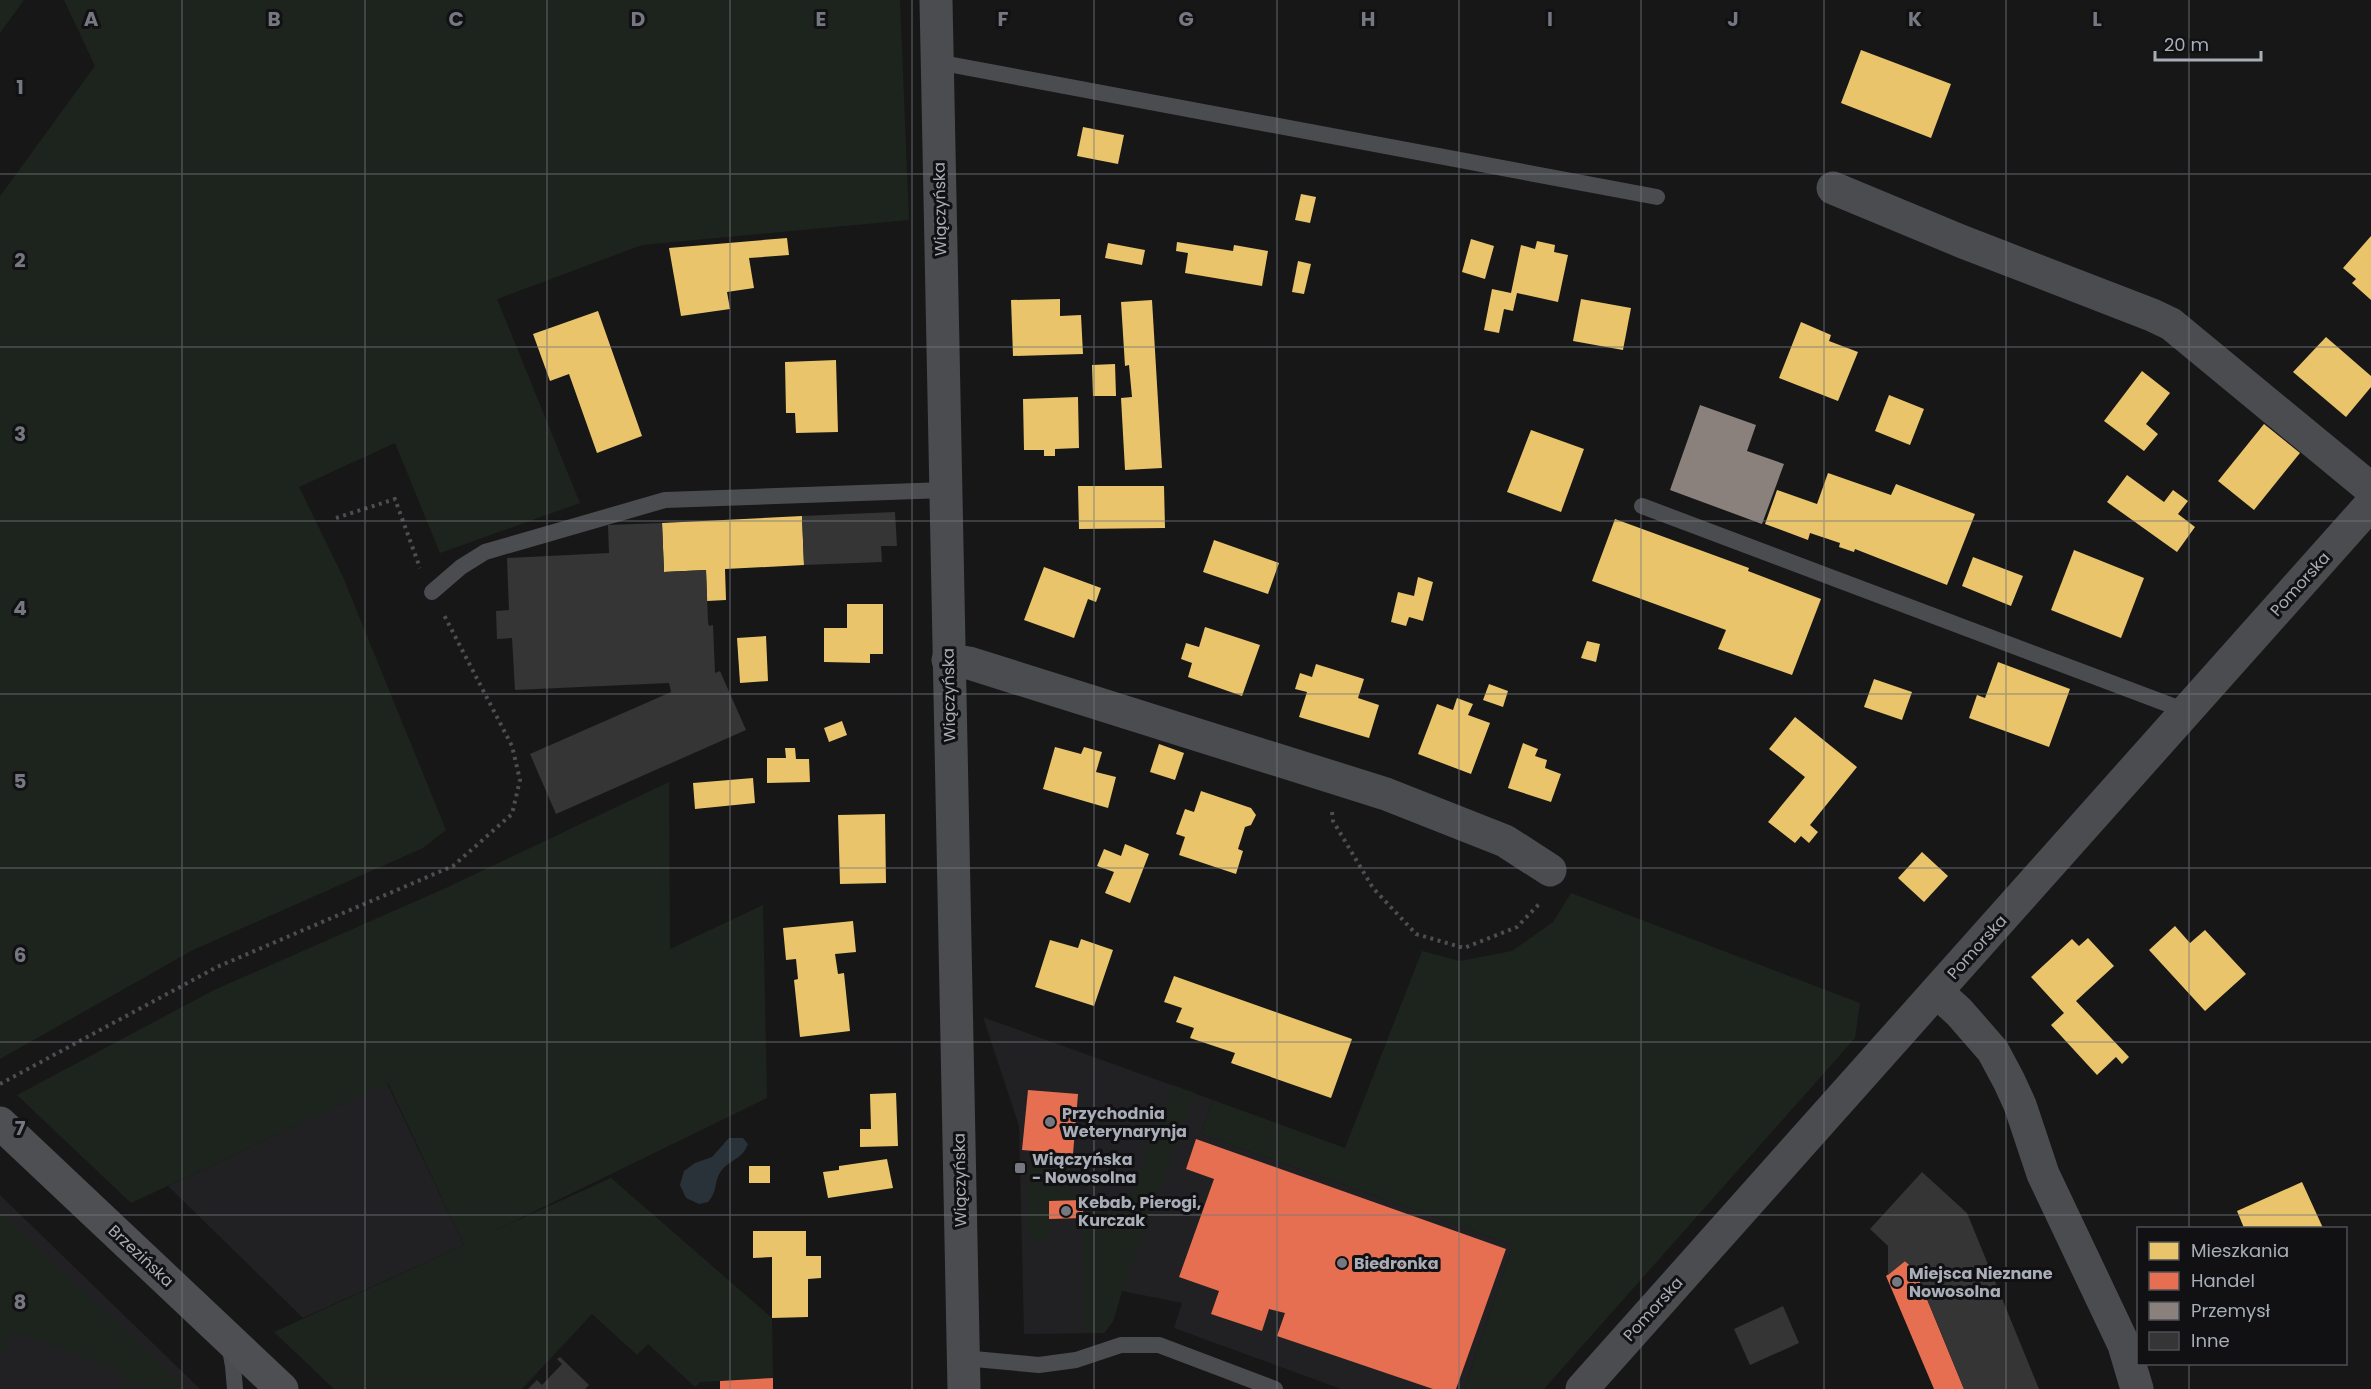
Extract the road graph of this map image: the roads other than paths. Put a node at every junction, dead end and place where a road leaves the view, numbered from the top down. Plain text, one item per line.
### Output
1 (936, 0) edge
2 (937, 62) junction
3 (1833, 188) dead end
4 (1657, 197) dead end
5 (2371, 489) edge
6 (945, 490) junction
7 (2371, 504) edge
8 (1642, 506) dead end
9 (432, 592) road end
10 (948, 660) junction
11 (2186, 711) junction
12 (1550, 870) road end
13 (1936, 992) junction
14 (0, 1123) edge
15 (227, 1338) junction
16 (963, 1373) edge
17 (235, 1389) edge
18 (282, 1389) edge
19 (1275, 1389) edge
20 (1582, 1389) edge
21 (2137, 1389) edge

1 - 2 street, Wiączyńska
2 - 4 lane
2 - 6 street, Wiączyńska
3 - 5 street
6 - 9 lane
6 - 10 street, Wiączyńska
7 - 11 street, Pomorska
8 - 11 lane
10 - 12 street
10 - 16 street, Wiączyńska
11 - 13 street, Pomorska
13 - 20 street, Pomorska
13 - 21 street
14 - 15 main road, Brzezińska
15 - 17 lane
15 - 18 main road, Brzezińska
16 - 19 lane

